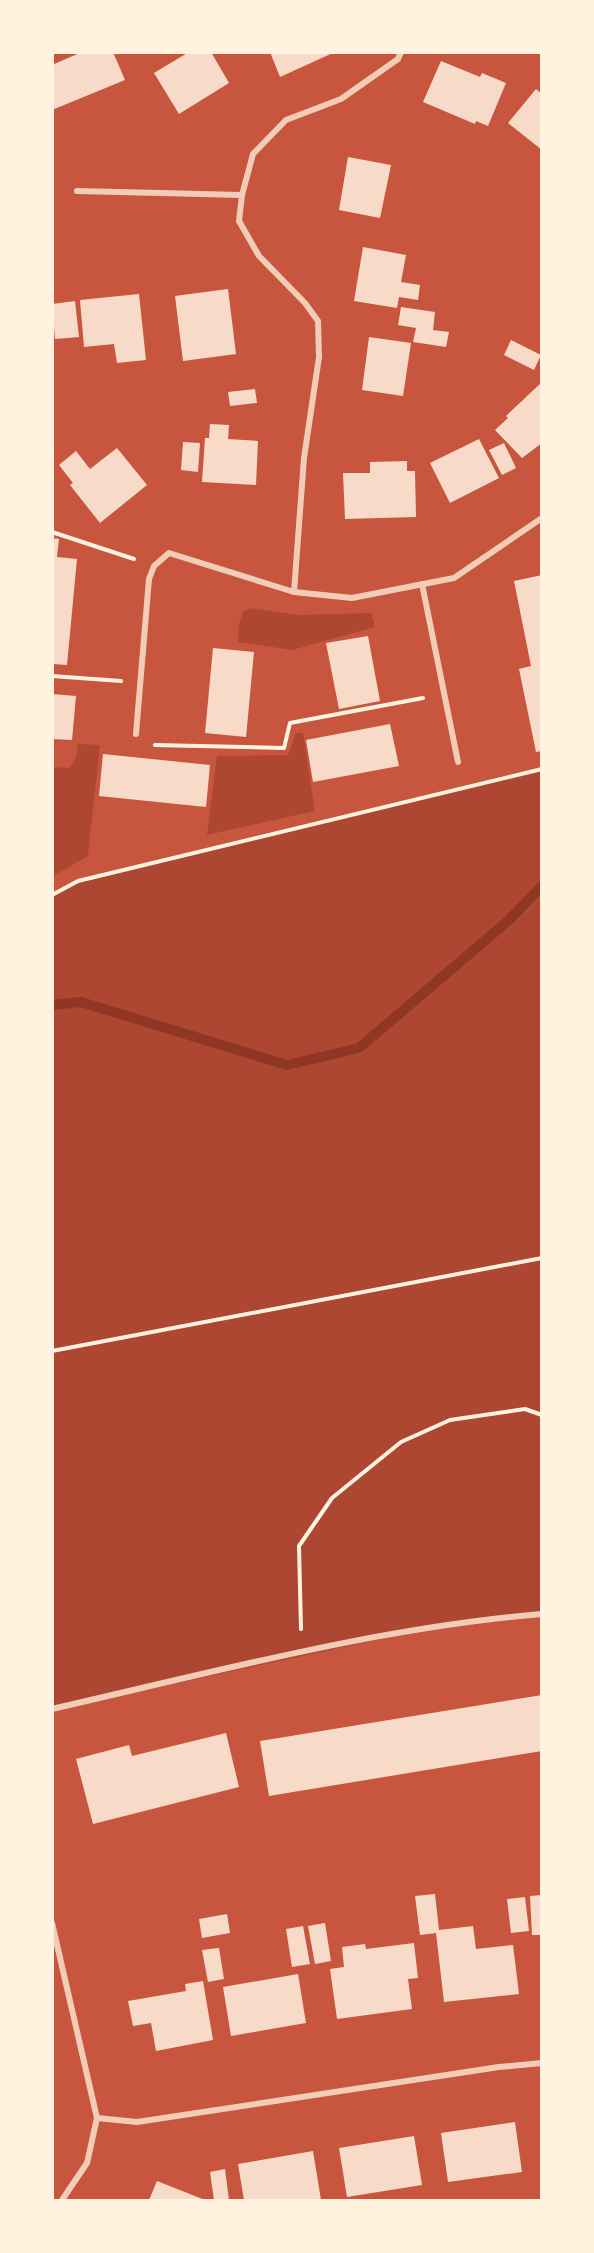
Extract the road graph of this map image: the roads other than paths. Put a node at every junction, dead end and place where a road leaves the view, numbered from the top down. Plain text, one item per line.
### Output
1 (401, 52) edge
2 (77, 191) dead end
3 (242, 195) junction
4 (542, 518) edge
5 (422, 584) junction
6 (294, 592) junction
7 (136, 734) road end
8 (458, 762) dead end
9 (542, 1614) edge
10 (52, 1709) edge
11 (52, 1923) edge
12 (542, 2063) edge
13 (97, 2118) junction
14 (62, 2200) edge

1 - 3 street
2 - 3 street
3 - 6 street
4 - 5 street
5 - 6 street
5 - 8 street
6 - 7 street
9 - 10 street
11 - 13 street
12 - 13 street
13 - 14 street

